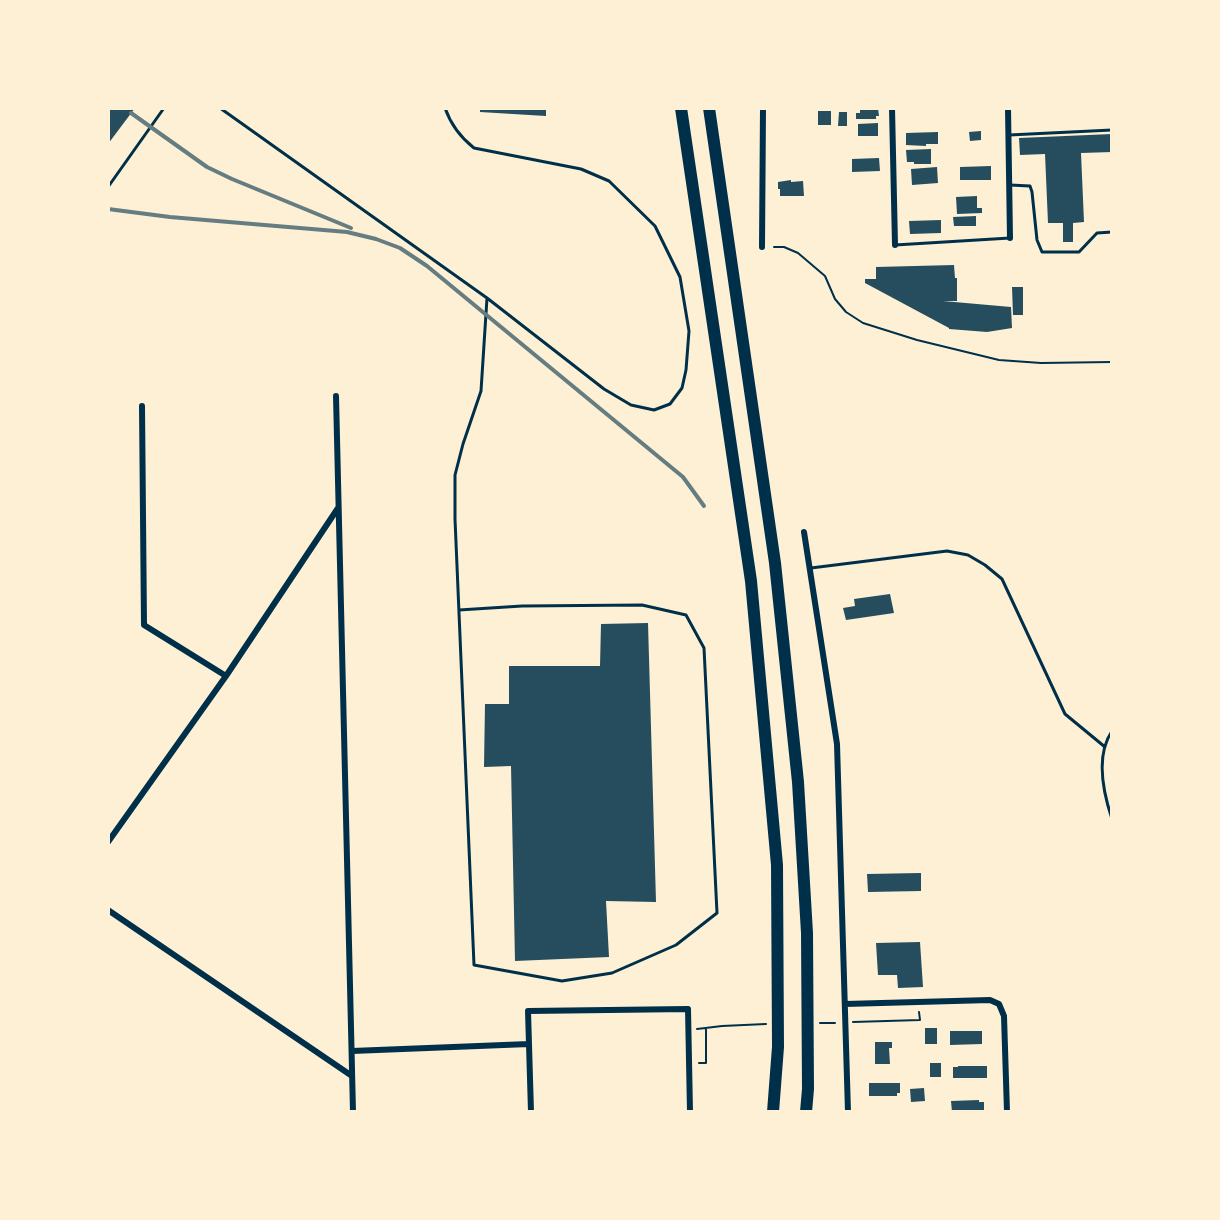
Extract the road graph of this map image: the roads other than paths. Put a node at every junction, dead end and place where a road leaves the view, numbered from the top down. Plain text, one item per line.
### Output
1 (164, 108) edge
2 (220, 108) edge
3 (445, 108) edge
4 (681, 108) edge
5 (709, 108) edge
6 (763, 108) edge
7 (892, 108) edge
8 (1008, 108) edge
9 (1112, 130) edge
10 (1009, 135) junction
11 (1010, 185) junction
12 (108, 187) edge
13 (1112, 232) edge
14 (1010, 238) joint
15 (895, 245) joint
16 (762, 247) dead end
17 (487, 298) junction
18 (336, 396) dead end
19 (142, 406) dead end
20 (338, 508) junction
21 (804, 532) dead end
22 (809, 568) junction
23 (459, 610) junction
24 (226, 676) junction
25 (1112, 731) edge
26 (1105, 747) junction
27 (1112, 819) edge
28 (108, 842) edge
29 (108, 910) edge
30 (845, 1004) junction
31 (529, 1044) junction
32 (352, 1052) junction
33 (352, 1076) junction
34 (352, 1112) edge
35 (531, 1112) edge
36 (690, 1112) edge
37 (773, 1112) edge
38 (806, 1112) edge
39 (848, 1112) edge
40 (1006, 1112) edge

1 - 12 lane
2 - 17 lane
3 - 17 lane
4 - 37 highway
5 - 38 highway
6 - 16 street
7 - 15 street
8 - 10 street
9 - 10 lane
10 - 11 street
11 - 13 lane
11 - 14 street
14 - 15 lane
17 - 23 lane
18 - 20 street
19 - 24 street
20 - 24 street
20 - 32 street
21 - 22 street
22 - 26 lane
22 - 30 street
23 - 23 lane
24 - 28 street
25 - 26 lane
26 - 27 lane
29 - 33 street
30 - 39 street
30 - 40 street
31 - 32 street
31 - 35 street
31 - 36 street
32 - 33 street
33 - 34 street

